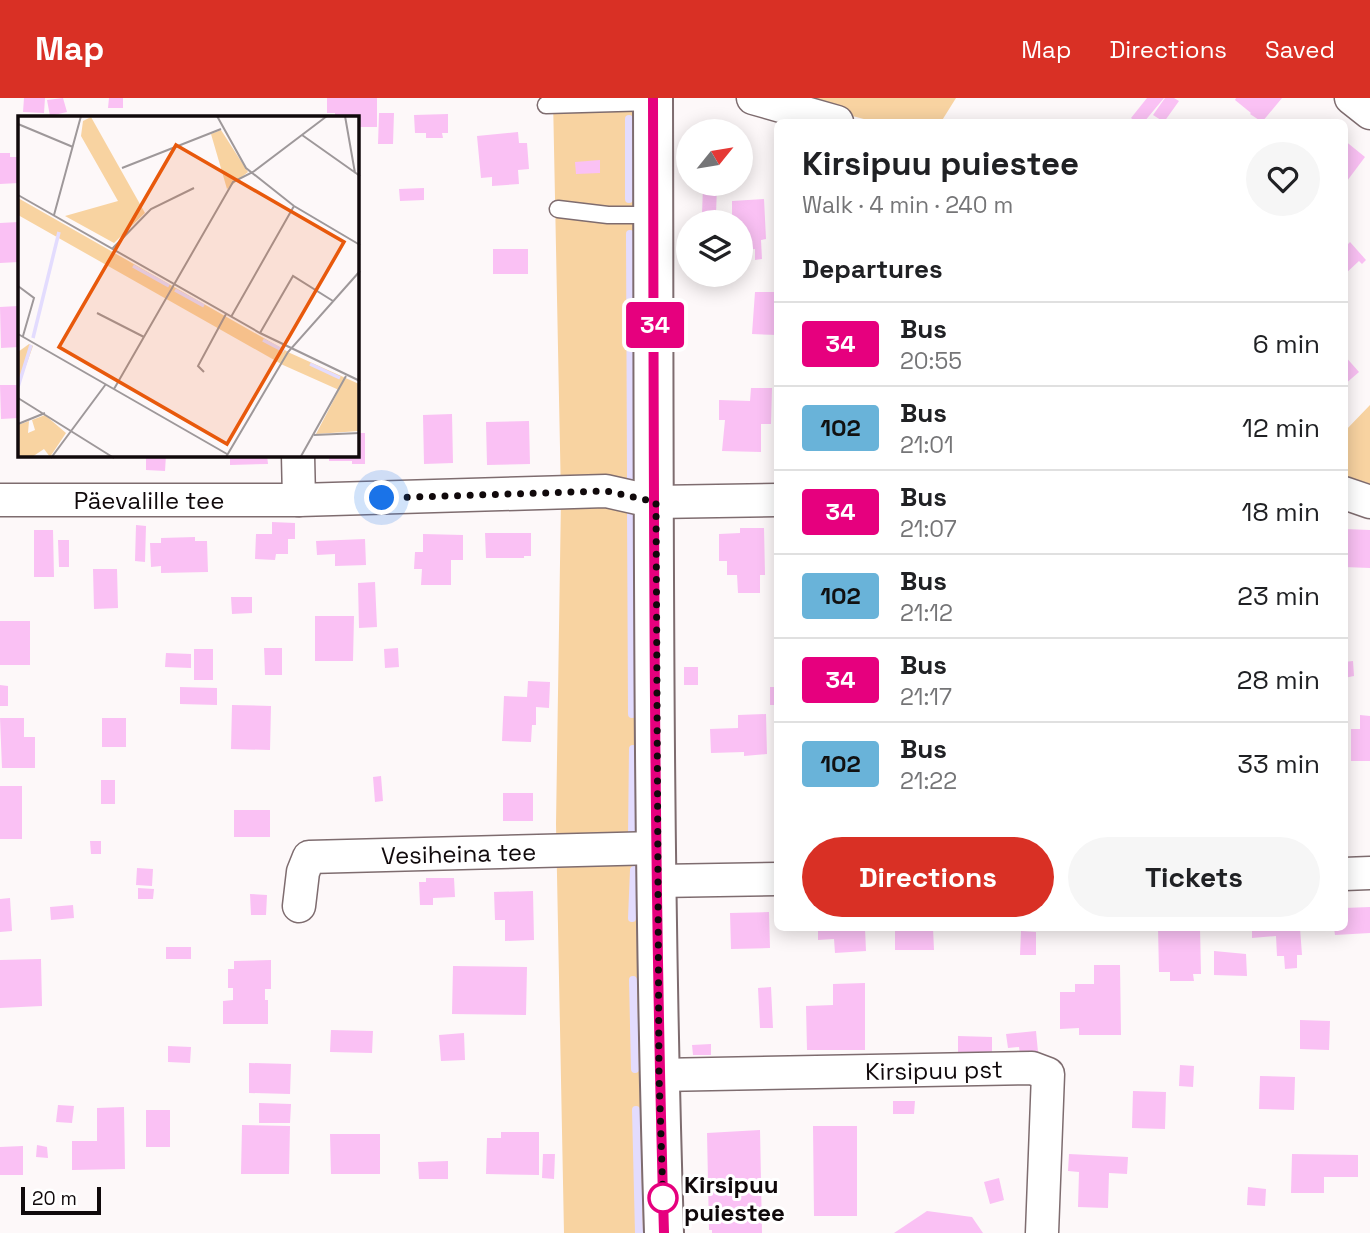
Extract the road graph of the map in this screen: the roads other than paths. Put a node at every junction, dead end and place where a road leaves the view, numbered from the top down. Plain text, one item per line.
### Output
1 (753, 98) edge
2 (1351, 98) edge
3 (653, 100) edge
4 (546, 105) dead end
5 (1370, 113) edge
6 (827, 119) edge
7 (558, 209) dead end
8 (654, 215) junction
9 (298, 457) edge
10 (1348, 495) edge
11 (0, 500) edge
12 (299, 500) junction
13 (774, 500) edge
14 (656, 502) junction
15 (1370, 502) edge
16 (657, 864) junction
17 (1370, 873) edge
18 (1348, 874) edge
19 (774, 879) edge
20 (299, 906) dead end
21 (659, 1075) junction
22 (664, 1233) edge
23 (1042, 1233) edge

1 - 6 street
2 - 5 street
3 - 4 lane
3 - 8 street
7 - 8 lane
8 - 14 street
9 - 12 street
10 - 15 street
11 - 12 street, Päevalille tee
12 - 14 street, Päevalille tee
13 - 14 street, Päevalille tee
14 - 16 street
16 - 19 street, Vesiheina tee
16 - 20 street, Vesiheina tee
16 - 21 street
17 - 18 street
21 - 22 street
21 - 23 street, Kirsipuu pst

